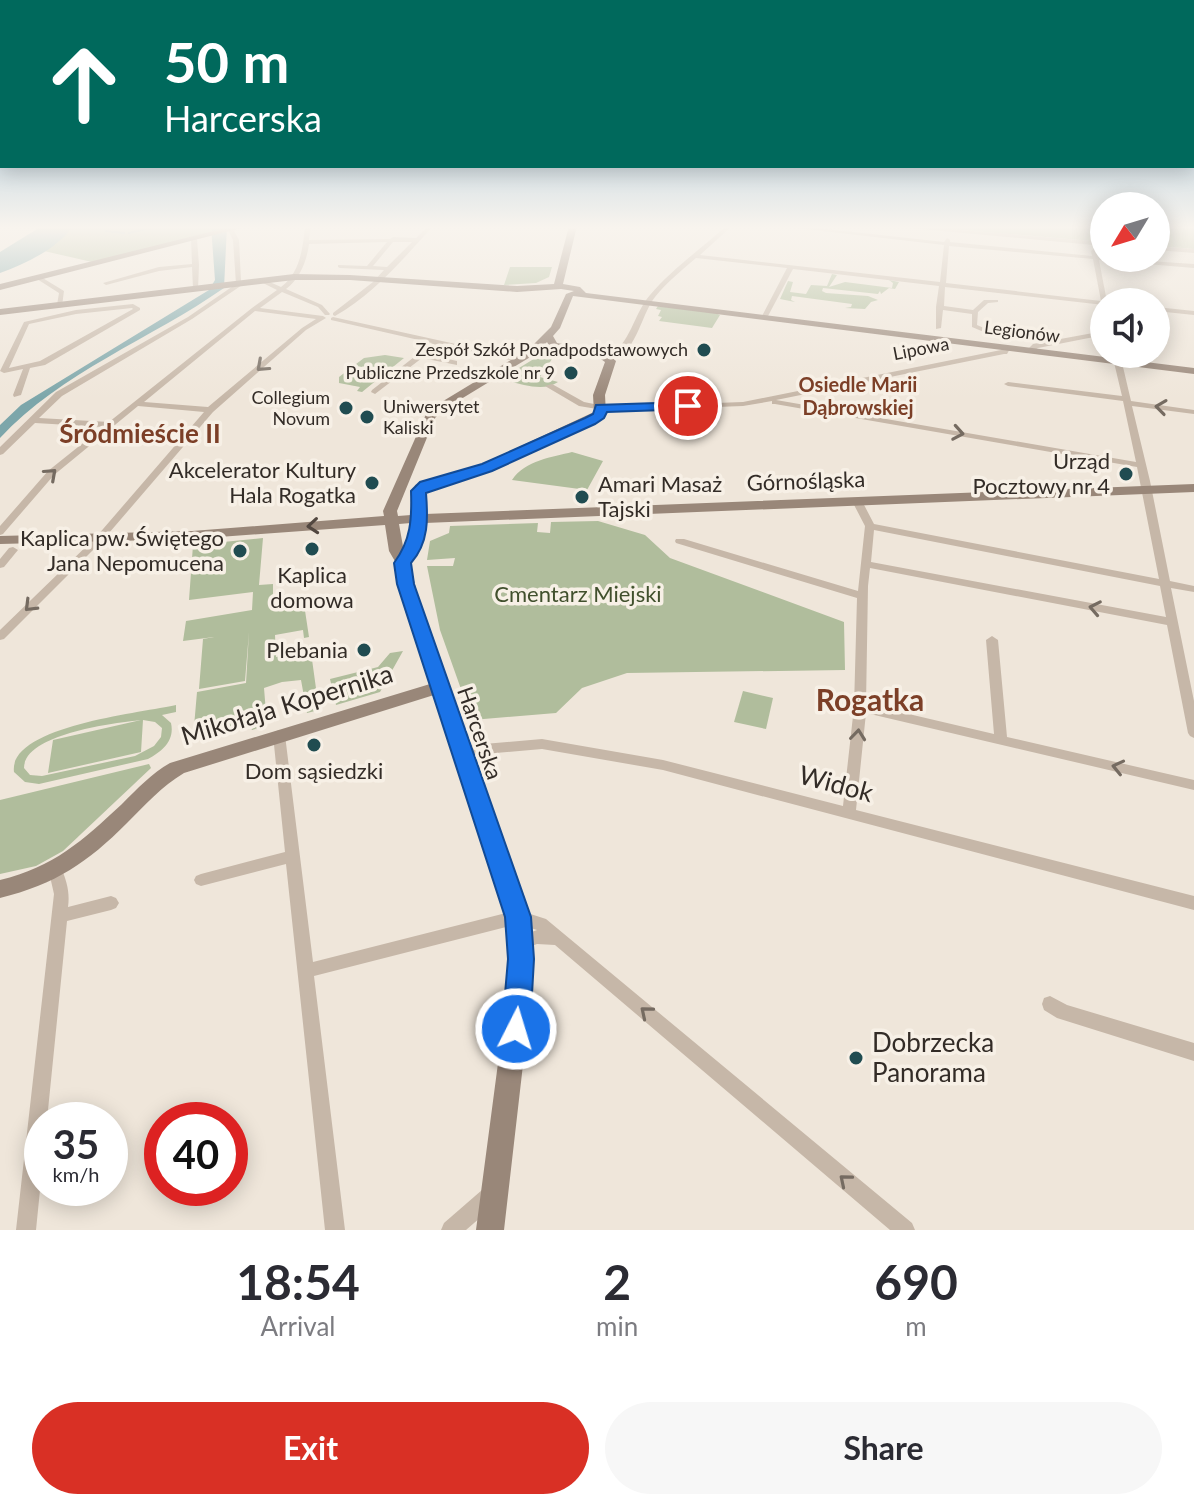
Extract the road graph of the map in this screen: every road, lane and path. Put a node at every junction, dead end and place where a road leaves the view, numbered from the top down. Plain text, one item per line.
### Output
1 (48, 283) edge
2 (199, 283) edge
3 (241, 283) edge
4 (269, 283) edge
5 (289, 283) edge
6 (374, 283) edge
7 (430, 283) edge
8 (565, 283) edge
9 (667, 283) edge
10 (782, 283) edge
11 (936, 283) edge
12 (238, 284) junction
13 (941, 284) junction
14 (200, 288) junction
15 (513, 289) junction
16 (284, 290) junction
17 (564, 293) junction
18 (607, 297) junction
19 (1090, 300) edge
20 (648, 301) junction
21 (996, 301) dead end
22 (60, 305) junction
23 (77, 307) junction
24 (939, 307) junction
25 (254, 309) junction
26 (1170, 310) edge
27 (0, 312) edge
28 (975, 312) junction
29 (1194, 313) edge
30 (765, 316) junction
31 (324, 317) junction
32 (937, 330) junction
33 (991, 333) dead end
34 (1090, 336) edge
35 (548, 337) junction
36 (437, 342) junction
37 (558, 346) junction
38 (1007, 347) junction
39 (1031, 350) junction
40 (533, 351) junction
41 (419, 355) junction
42 (1090, 355) edge
43 (614, 358) junction
44 (519, 360) junction
45 (454, 363) dead end
46 (1170, 367) edge
47 (27, 368) junction
48 (1119, 368) edge
49 (1194, 371) edge
50 (1008, 384) dead end
51 (549, 386) dead end
52 (375, 392) dead end
53 (17, 395) dead end
54 (770, 401) junction
55 (1127, 401) junction
56 (137, 404) junction
57 (601, 408) junction
58 (210, 410) junction
59 (1194, 412) edge
60 (32, 420) junction
61 (111, 425) junction
62 (0, 452) edge
63 (1141, 465) junction
64 (405, 473) junction
65 (429, 484) junction
66 (1194, 488) edge
67 (1146, 490) junction
68 (857, 501) junction
69 (420, 519) junction
70 (391, 520) junction
71 (870, 526) junction
72 (0, 532) edge
73 (100, 538) junction
74 (0, 540) edge
75 (680, 541) dead end
76 (13, 550) dead end
77 (403, 563) junction
78 (865, 564) junction
79 (0, 565) edge
80 (1164, 583) junction
81 (1194, 589) edge
82 (863, 596) junction
83 (1172, 622) junction
84 (0, 635) edge
85 (992, 640) dead end
86 (1189, 679) edge
87 (439, 687) junction
88 (860, 707) junction
89 (1194, 733) edge
90 (279, 735) junction
91 (1001, 740) junction
92 (461, 751) junction
93 (1194, 785) edge
94 (849, 812) junction
95 (293, 856) junction
96 (56, 872) junction
97 (201, 880) dead end
98 (0, 889) edge
99 (111, 903) dead end
100 (1194, 903) edge
101 (60, 916) junction
102 (518, 917) junction
103 (558, 938) junction
104 (521, 943) junction
105 (306, 971) junction
106 (1050, 1004) dead end
107 (1194, 1052) edge
108 (495, 1191) junction
109 (26, 1230) edge
110 (335, 1230) edge
111 (451, 1230) edge
112 (490, 1230) edge
113 (905, 1230) edge

1 - 22 street
2 - 14 street
3 - 12 street
4 - 16 street
5 - 16 street
6 - 31 street
7 - 15 street
8 - 17 street
9 - 20 street
10 - 30 street
11 - 13 street
12 - 14 street
12 - 60 street
13 - 19 street
13 - 24 street
14 - 23 street
15 - 17 street, Legionów
15 - 17 street
16 - 25 street
16 - 31 street
17 - 18 street, Legionów
17 - 18 street, Legionów
17 - 35 street
18 - 20 street, Legionów
20 - 30 street, Legionów
20 - 43 street
21 - 28 street
22 - 23 street
22 - 27 street
23 - 47 street
23 - 47 street
24 - 28 street
24 - 32 street
25 - 31 street
25 - 56 street
26 - 29 street
28 - 33 street
30 - 32 street, Legionów
31 - 36 street
31 -> 58 street
32 - 38 street, Legionów
34 - 39 street
35 - 37 street
35 - 40 street
36 - 41 street
36 - 44 street
37 - 40 street
37 - 43 street
38 - 39 street, Legionów
38 - 54 street, Lipowa
39 - 42 street, Legionów
40 - 44 street
41 - 45 street
41 - 52 street
43 - 57 street
44 - 64 street
46 - 49 street, Legionów
47 - 53 street
48 - 55 street
50 - 55 street
51 - 57 street
54 - 57 street, Lipowa
54 -> 63 street
59 -> 55 street
55 - 63 street
56 - 58 street
56 - 61 street
57 - 65 street
58 - 73 street
60 - 61 street
60 - 62 street
72 -> 61 street
63 - 67 street
64 - 65 street
64 - 70 street
65 - 69 street
66 - 67 street, Górnośląska
67 - 68 street, Górnośląska
67 - 80 street
68 - 69 street, Górnośląska
68 - 71 street
69 - 70 street, Górnośląska
69 - 77 street
70 -> 73 street, Górnośląska
70 - 77 street, Harcerska
71 - 78 street
71 - 80 street
73 - 74 street, Górnośląska
73 -> 84 street
75 - 82 street
76 - 79 street
77 - 87 street, Harcerska
78 - 82 street
83 -> 78 street
80 - 81 street
80 - 83 street
82 - 88 street
83 - 86 street
85 - 91 street
86 - 89 street
87 - 90 street, Mikołaja Kopernika
87 - 92 street, Harcerska
88 - 91 street
94 -> 88 street
90 - 95 street
90 - 96 street, Mikołaja Kopernika
93 -> 91 street
92 - 94 street, Widok
92 - 102 street, Harcerska
94 - 100 street, Widok
95 - 97 street
95 - 105 street
96 - 98 street, Mikołaja Kopernika
96 - 101 street
99 - 101 street
101 - 109 street
102 - 103 street
102 - 104 street, Harcerska
102 - 105 street
103 - 104 street
113 -> 103 street
104 - 108 street, Harcerska
105 - 110 street
106 - 107 street
108 - 111 street
108 - 112 street, Harcerska

